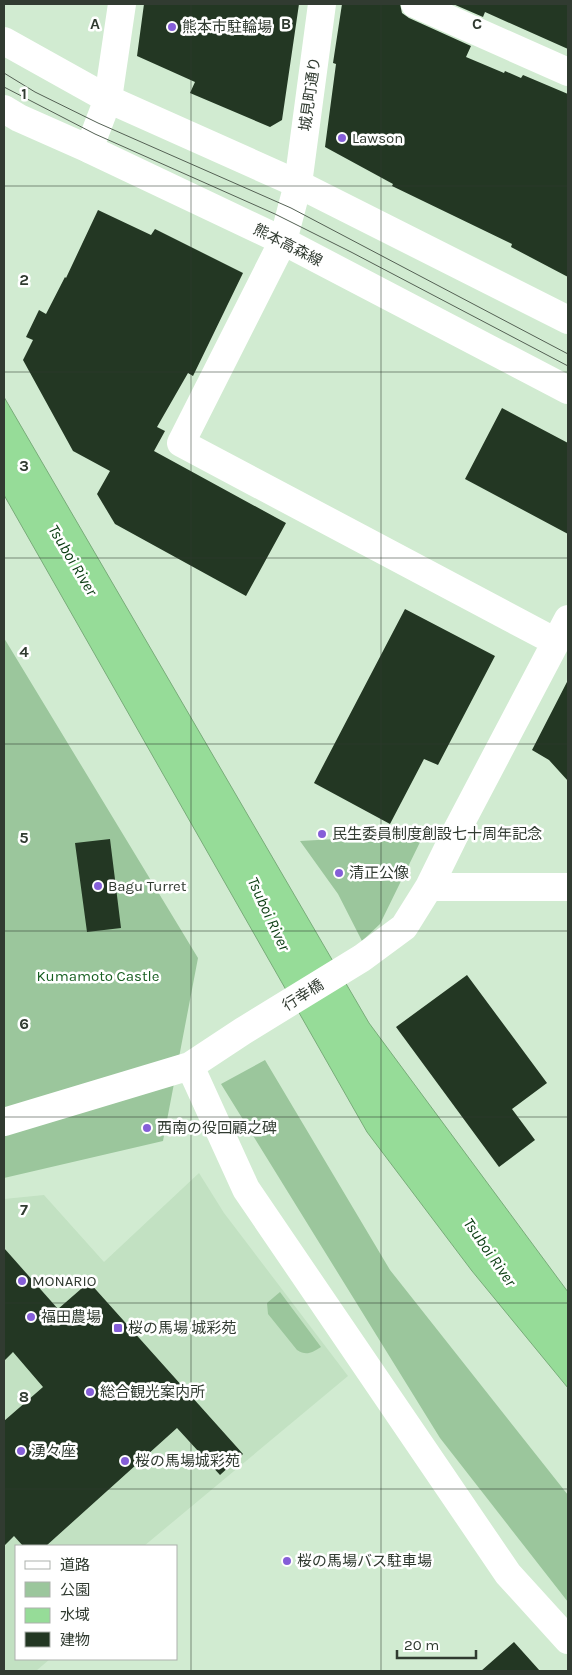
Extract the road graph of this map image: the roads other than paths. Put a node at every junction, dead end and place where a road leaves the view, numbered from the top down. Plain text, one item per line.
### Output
1 (122, 4) edge
2 (322, 4) edge
3 (415, 4) edge
4 (4, 41) edge
5 (568, 72) edge
6 (108, 99) junction
7 (4, 109) edge
8 (89, 149) junction
9 (298, 184) junction
10 (284, 241) junction
11 (568, 320) edge
12 (568, 390) edge
13 (562, 630) edge
14 (568, 886) edge
15 (429, 887) junction
16 (190, 1066) junction
17 (4, 1122) edge
18 (568, 1640) edge

1 - 6 street
2 - 9 street, 城見町通り
3 - 5 street
4 - 6 street
6 - 8 street
6 - 9 street
7 - 8 street, 熊本高森線
8 - 10 street, 熊本高森線
9 - 10 street, 城見町通り
9 - 11 street
10 - 12 street, 熊本高森線
10 - 13 street, 城見町通り
13 - 15 street, 行幸橋
14 - 15 street
15 - 16 street, 行幸橋
16 - 17 street, 行幸橋
16 - 18 street

